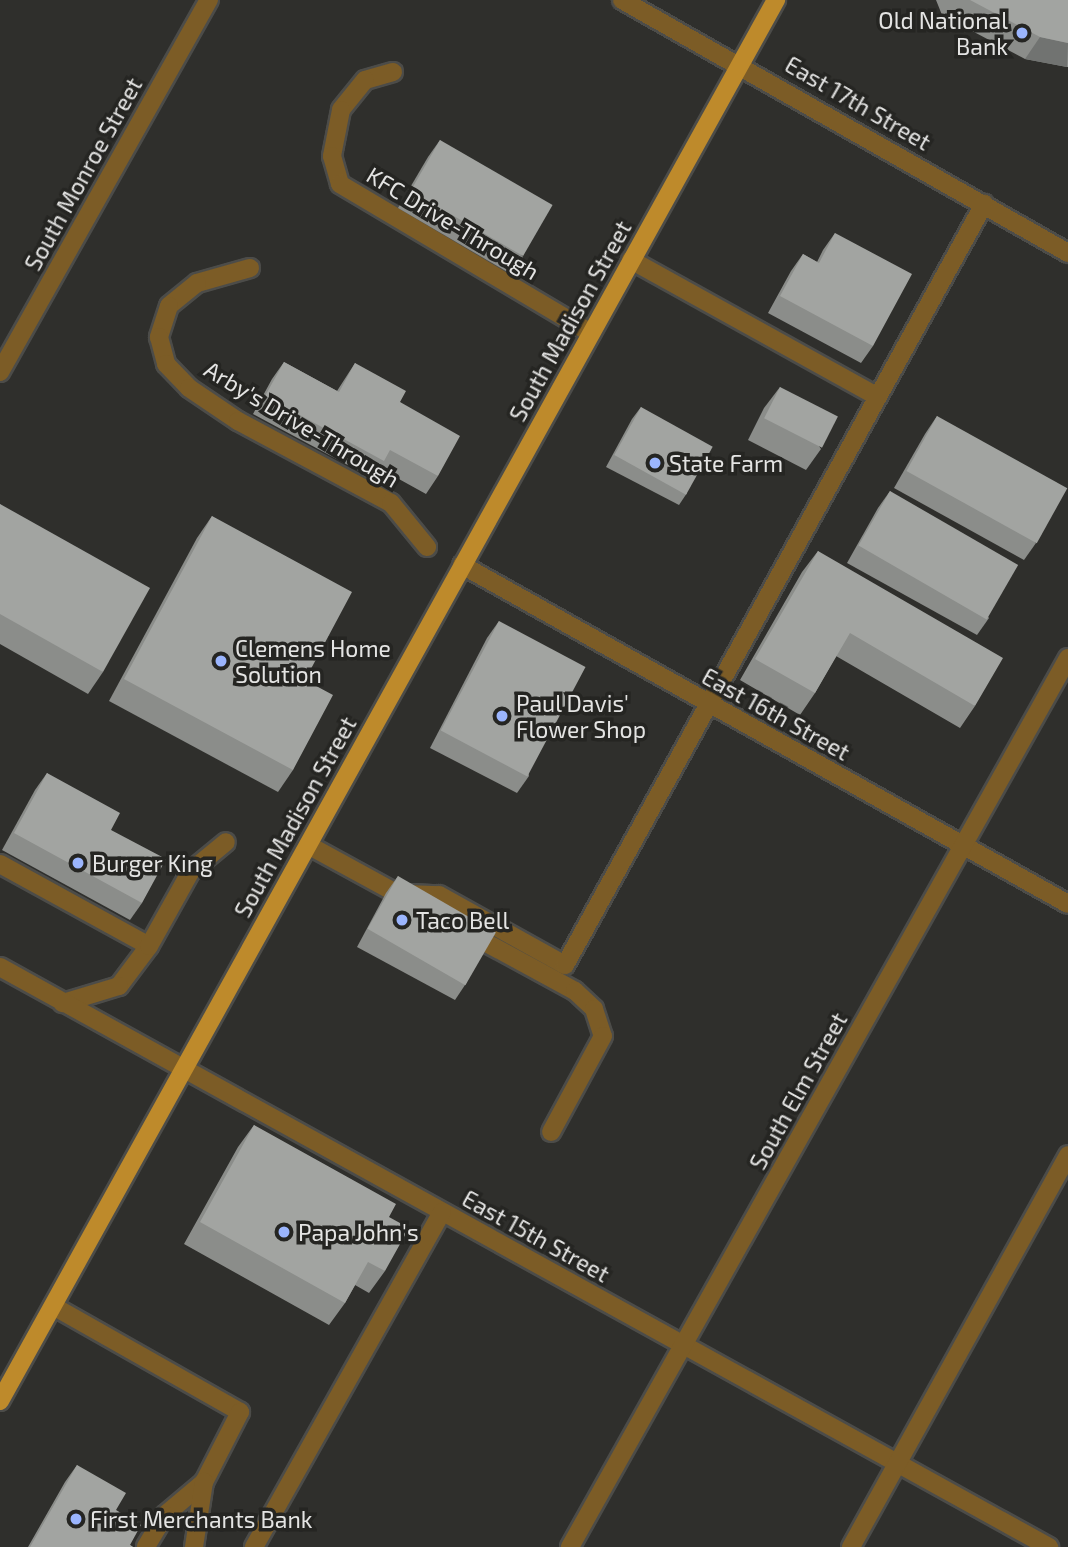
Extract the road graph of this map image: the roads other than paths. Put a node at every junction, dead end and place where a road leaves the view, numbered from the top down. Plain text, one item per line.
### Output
1 (209, 0) edge
2 (622, 0) edge
3 (776, 0) edge
4 (740, 64) junction
5 (393, 72) dead end
6 (984, 204) junction
7 (1068, 253) edge
8 (631, 261) junction
9 (250, 268) dead end
10 (592, 332) junction
11 (0, 372) edge
12 (875, 395) junction
13 (427, 548) dead end
14 (462, 565) junction
15 (1068, 658) edge
16 (706, 704) junction
17 (226, 842) dead end
18 (308, 845) junction
19 (965, 845) junction
20 (0, 864) edge
21 (397, 893) junction
22 (1068, 904) edge
23 (149, 946) junction
24 (0, 967) edge
25 (63, 1003) junction
26 (183, 1070) junction
27 (551, 1132) dead end
28 (1068, 1155) edge
29 (442, 1212) junction
30 (53, 1306) junction
31 (684, 1345) junction
32 (0, 1401) edge
33 (897, 1463) junction
34 (204, 1482) junction
35 (146, 1547) edge
36 (194, 1547) edge
37 (254, 1547) edge
38 (570, 1547) edge
39 (851, 1547) edge
40 (1049, 1547) edge

1 - 11 street, South Monroe Street
2 - 4 street, East 17th Street
3 - 4 main road, South Madison Street
4 - 6 street, East 17th Street
4 - 8 main road, South Madison Street
5 - 10 street, KFC Drive-Through
6 - 7 street, East 17th Street
6 - 12 street
8 - 10 main road, South Madison Street
8 - 12 street
9 - 13 street, Arby's Drive-Through
10 - 14 main road, South Madison Street
12 - 16 street
14 - 16 street, East 16th Street
14 - 18 main road, South Madison Street
15 - 19 street, South Elm Street
16 - 19 street, East 16th Street
16 - 21 street
17 - 23 street
18 - 21 street
18 - 26 main road, South Madison Street
19 - 22 street, East 16th Street
19 - 31 street, South Elm Street
20 - 23 street
21 - 27 street
23 - 25 street
24 - 25 street, East 15th Street
25 - 26 street, East 15th Street
26 - 29 street, East 15th Street
26 - 30 main road, South Madison Street
28 - 33 street
29 - 31 street, East 15th Street
29 - 37 street
30 - 32 main road, South Madison Street
30 - 34 street
31 - 33 street, East 15th Street
31 - 38 street, South Elm Street
33 - 39 street
33 - 40 street, East 15th Street
34 - 35 street
34 - 36 street

